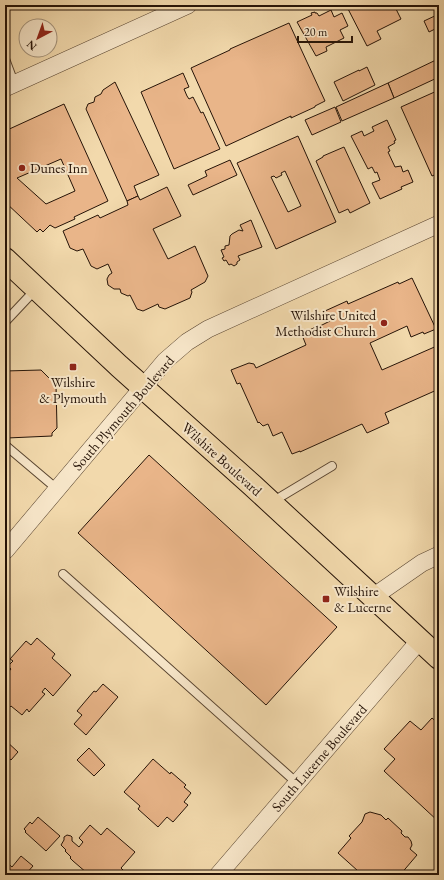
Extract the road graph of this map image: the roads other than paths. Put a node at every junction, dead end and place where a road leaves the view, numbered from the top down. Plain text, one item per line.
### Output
1 (188, 5) edge
2 (5, 59) edge
3 (9, 85) edge
4 (439, 224) edge
5 (5, 259) edge
6 (36, 289) junction
7 (5, 322) edge
8 (142, 388) junction
9 (5, 445) edge
10 (332, 466) dead end
11 (57, 489) junction
12 (271, 503) junction
13 (5, 551) edge
14 (439, 556) edge
15 (63, 574) dead end
16 (373, 597) junction
17 (420, 640) junction
18 (439, 658) edge
19 (297, 783) junction
20 (218, 875) edge

1 - 3 street
2 - 3 lane
4 - 8 street, South Plymouth Boulevard
5 - 6 main road, Wilshire Boulevard
6 - 7 lane
6 - 8 main road, Wilshire Boulevard
8 - 11 street, South Plymouth Boulevard
8 - 12 main road, Wilshire Boulevard
9 - 11 lane
10 - 12 lane
11 - 13 street, South Plymouth Boulevard
12 - 16 main road, Wilshire Boulevard
14 - 16 street
15 - 19 lane
16 - 17 main road, Wilshire Boulevard
17 - 18 main road, Wilshire Boulevard
17 - 19 street, South Lucerne Boulevard
19 - 20 street, South Lucerne Boulevard

